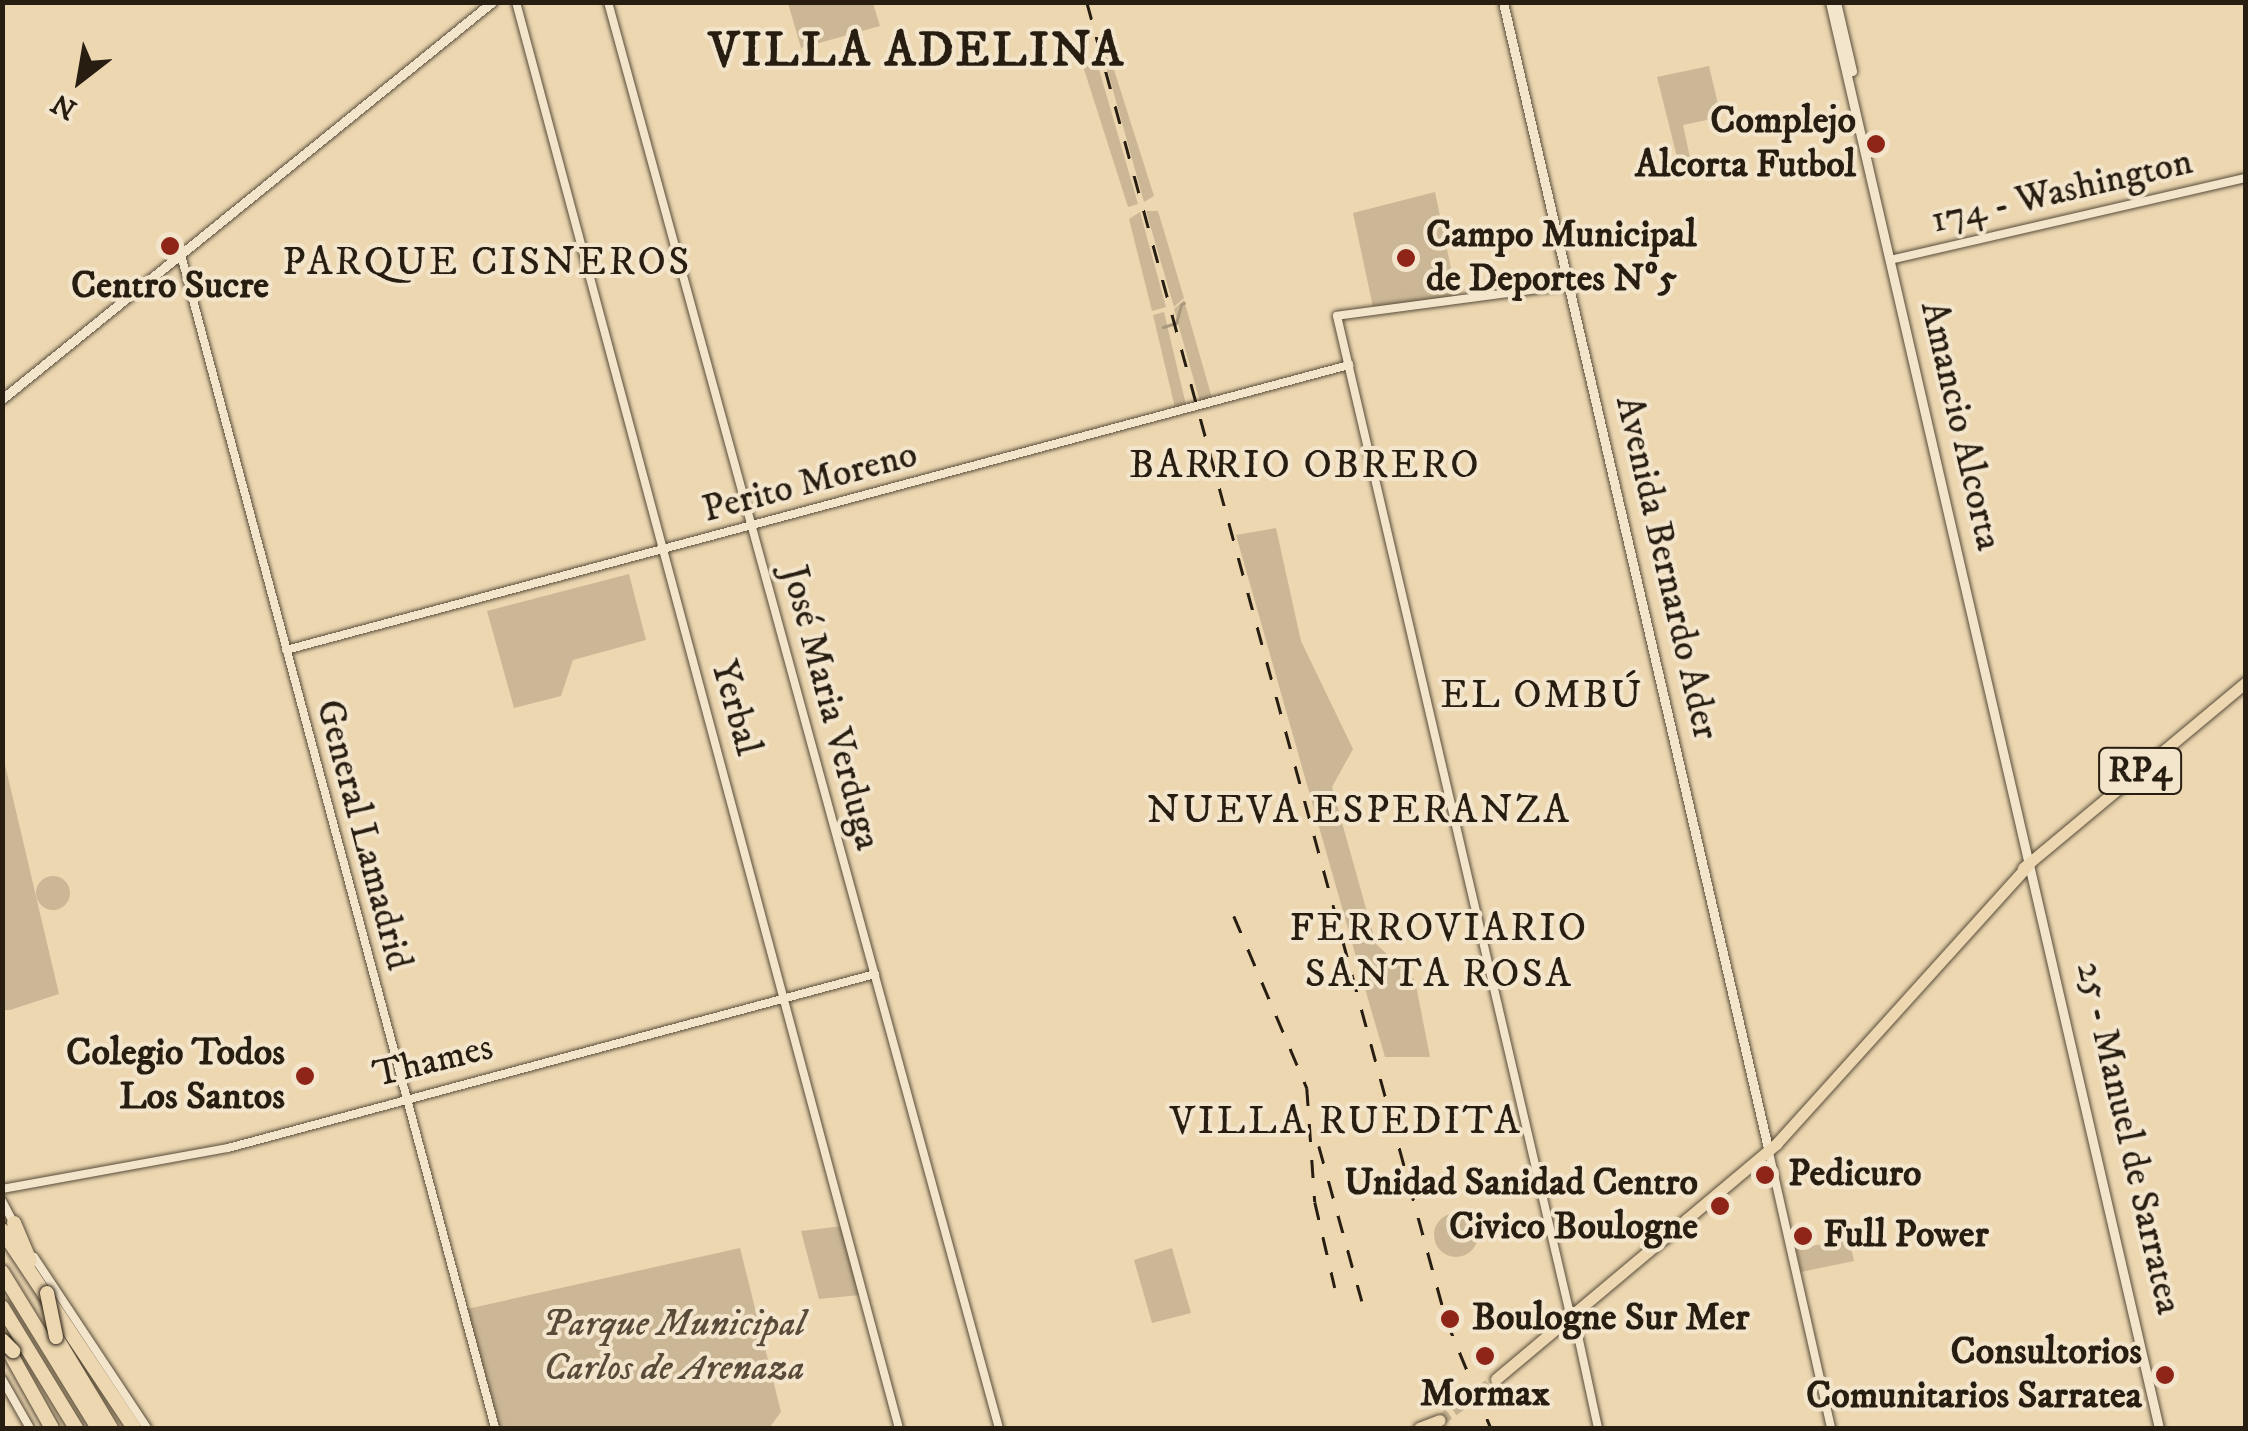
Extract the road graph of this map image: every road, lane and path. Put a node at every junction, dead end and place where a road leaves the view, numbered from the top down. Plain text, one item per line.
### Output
1 (492, 2) edge
2 (516, 2) edge
3 (608, 2) edge
4 (1503, 2) edge
5 (1833, 2) edge
6 (2246, 178) edge
7 (181, 255) junction
8 (1893, 259) junction
9 (1568, 285) junction
10 (1348, 365) junction
11 (2, 399) edge
12 (752, 527) junction
13 (662, 551) junction
14 (286, 650) junction
15 (2246, 682) edge
16 (2032, 862) junction
17 (874, 974) junction
18 (786, 997) junction
19 (404, 1097) junction
20 (1768, 1148) junction
21 (2, 1190) edge
22 (2, 1201) edge
23 (8, 1227) edge
24 (2, 1244) edge
25 (2, 1272) edge
26 (2, 1307) edge
27 (1572, 1316) junction
28 (5, 1346) edge
29 (2, 1380) edge
30 (1496, 1380) tunnel mouth
31 (1440, 1420) dead end
32 (30, 1428) edge
33 (42, 1428) edge
34 (52, 1428) edge
35 (61, 1428) edge
36 (76, 1428) edge
37 (98, 1428) edge
38 (111, 1428) edge
39 (125, 1428) edge
40 (134, 1428) edge
41 (147, 1428) edge
42 (494, 1428) edge
43 (900, 1428) edge
44 (998, 1428) edge
45 (1419, 1428) edge
46 (1598, 1428) edge
47 (1831, 1428) edge
48 (2162, 1428) edge

1 - 7 main road
2 - 13 street, Yerbal
3 - 12 street, José Maria Verduga
4 - 9 main road, Avenida Bernardo Ader
5 - 8 main road, Amancio Alcorta
6 - 8 street, 174 - Washington
7 - 11 main road
7 - 14 street, General Lamadrid
8 - 16 main road, Amancio Alcorta
9 - 10 street
9 - 20 main road, Avenida Bernardo Ader
10 - 12 street, Perito Moreno
10 - 27 street
12 - 13 street, Perito Moreno
12 - 17 street, José Maria Verduga
13 - 14 street, Perito Moreno
13 - 18 street, Yerbal
14 - 19 street, General Lamadrid
15 - 16 main road, RP4
16 - 20 main road, RP4
16 - 48 main road, 25 - Manuel de Sarratea
17 - 18 street, Thames
17 - 44 street, José Maria Verduga
18 - 19 street, Thames
18 - 43 street, Yerbal
19 - 21 street, Thames
19 - 42 street, General Lamadrid
20 - 27 main road, RP4
20 - 47 street
22 - 23 street
23 - 38 highway, bridge
23 - 40 highway
23 - 41 street
24 - 39 highway
25 - 37 highway
26 - 36 highway
27 - 30 main road, RP4
27 - 46 street
28 - 33 highway
28 - 34 highway
28 - 35 highway
29 - 32 street
31 - 45 main road

